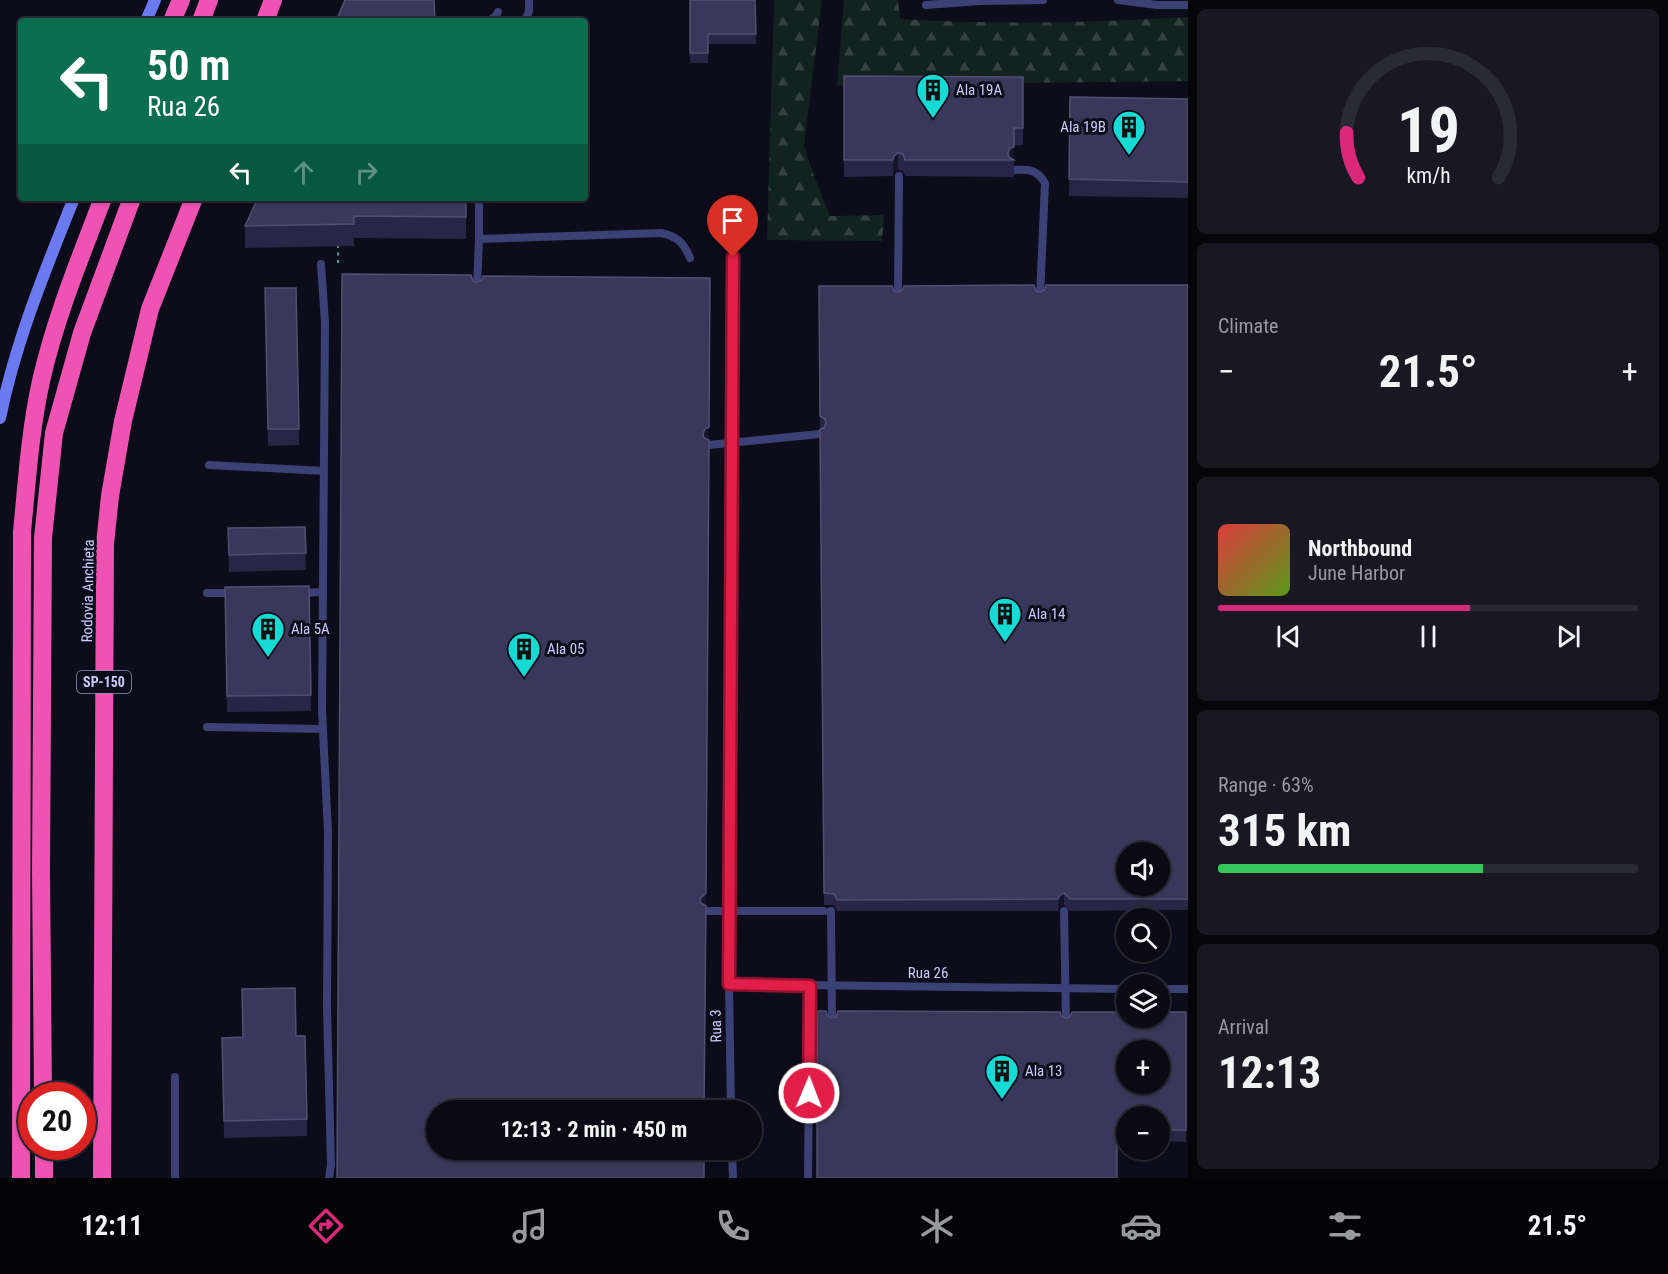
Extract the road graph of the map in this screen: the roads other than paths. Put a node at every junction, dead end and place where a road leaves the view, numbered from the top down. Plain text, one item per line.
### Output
1 (155, 0) edge
2 (181, 0) edge
3 (209, 0) edge
4 (273, 0) edge
5 (529, 0) edge
6 (1043, 0) edge
7 (1118, 0) edge
8 (926, 5) dead end
9 (1188, 5) edge
10 (498, 12) dead end
11 (148, 18) edge
12 (173, 18) edge
13 (202, 18) edge
14 (266, 18) edge
15 (494, 18) edge
16 (526, 18) edge
17 (1014, 170) edge
18 (899, 176) dead end
19 (73, 201) edge
20 (102, 201) edge
21 (131, 201) edge
22 (193, 201) edge
23 (478, 201) edge
24 (479, 239) junction
25 (733, 257) dead end
26 (690, 258) dead end
27 (321, 264) dead end
28 (477, 287) edge
29 (898, 297) edge
30 (1040, 297) edge
31 (0, 418) edge
32 (820, 434) edge
33 (709, 445) edge
34 (209, 465) dead end
35 (324, 471) junction
36 (323, 592) junction
37 (207, 593) dead end
38 (242, 593) edge
39 (288, 593) edge
40 (207, 728) dead end
41 (323, 729) junction
42 (706, 911) edge
43 (1064, 911) dead end
44 (729, 984) junction
45 (810, 986) junction
46 (1116, 988) edge
47 (1170, 989) edge
48 (1188, 989) edge
49 (832, 1023) edge
50 (1066, 1023) edge
51 (175, 1077) dead end
52 (43, 1082) edge
53 (731, 1100) edge
54 (44, 1160) edge
55 (732, 1160) edge
56 (21, 1178) edge
57 (44, 1178) edge
58 (102, 1178) edge
59 (175, 1178) edge
60 (329, 1178) edge
61 (733, 1178) edge
62 (808, 1178) edge

1 - 11 main road
2 - 12 highway
3 - 13 highway
4 - 14 highway
5 - 16 lane
6 - 8 lane
7 - 9 lane
10 - 15 lane
17 - 30 lane
18 - 29 lane
19 - 31 main road
20 - 56 highway
21 - 52 highway
22 - 58 highway, Rodovia Anchieta / SP-150
23 - 24 lane
24 - 26 lane
24 - 28 lane
25 - 44 lane, Rua 3
27 - 35 lane
32 - 33 lane, bridge
34 - 35 lane
35 - 36 lane
36 - 39 lane
36 - 41 lane
37 - 38 lane
40 - 41 lane
41 - 60 lane
42 - 49 lane, bridge
43 - 50 lane, bridge
44 - 45 lane, Rua 26
44 - 53 lane, Rua 3
45 - 46 lane, Rua 26
45 - 62 lane
47 - 48 lane
51 - 59 lane
54 - 57 highway
55 - 61 lane

